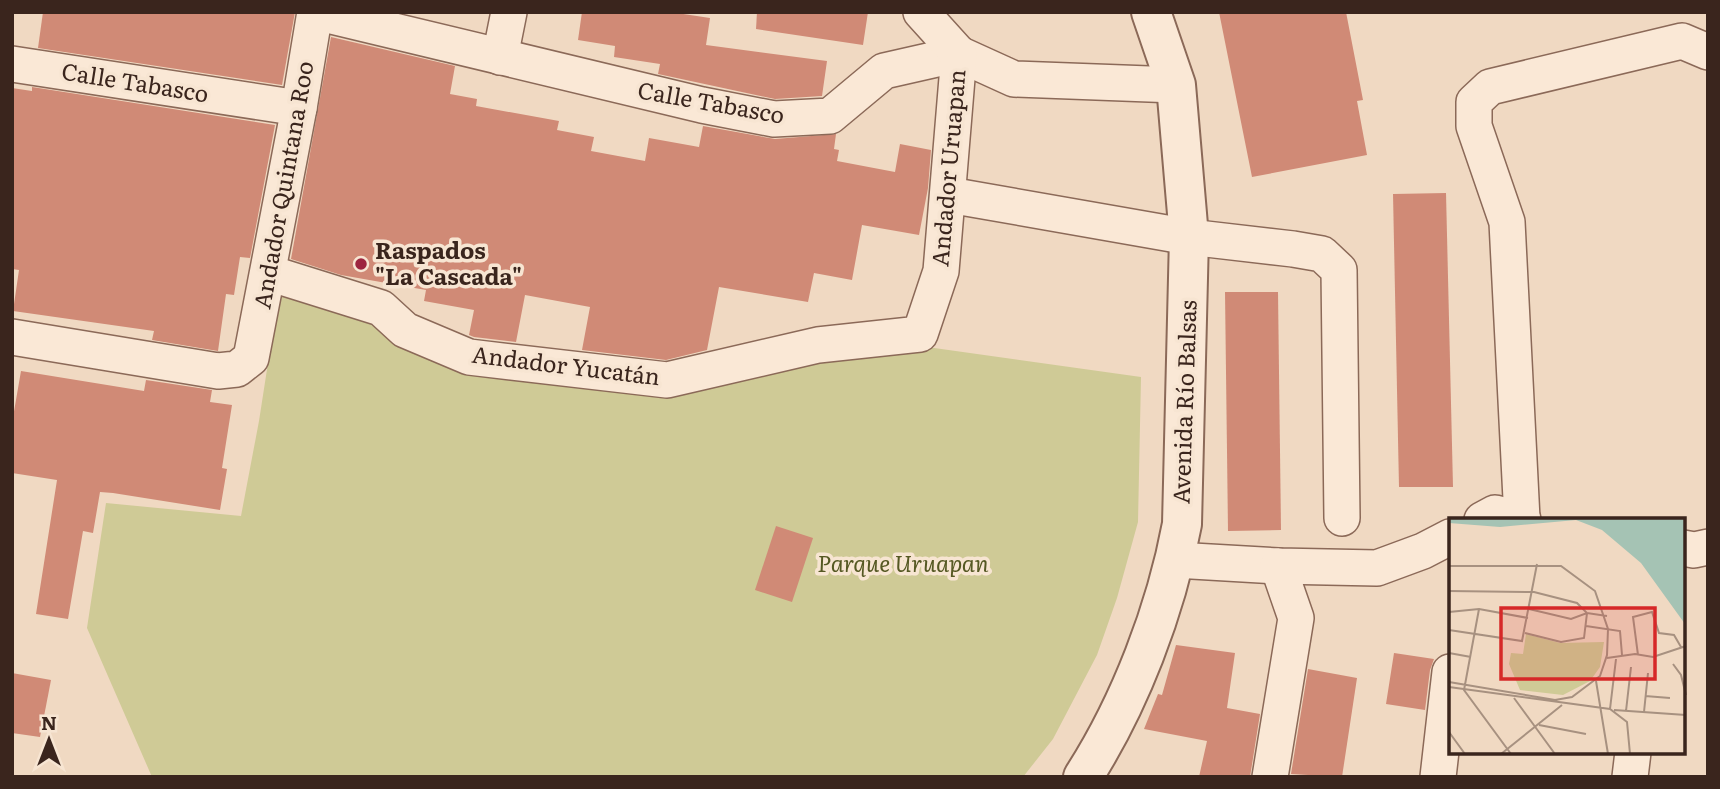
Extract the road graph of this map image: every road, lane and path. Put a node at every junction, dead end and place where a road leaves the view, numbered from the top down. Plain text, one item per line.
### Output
1 (314, 12) edge
2 (509, 12) edge
3 (922, 12) edge
4 (1151, 12) edge
5 (1708, 52) edge
6 (959, 54) junction
7 (500, 57) junction
8 (12, 64) edge
9 (1176, 85) junction
10 (299, 108) junction
11 (949, 195) junction
12 (1189, 237) junction
13 (269, 273) junction
14 (920, 334) joint
15 (12, 337) edge
16 (1342, 518) dead end
17 (1486, 518) edge
18 (1518, 518) edge
19 (1522, 518) edge
20 (1449, 538) edge
21 (1708, 547) edge
22 (1685, 548) edge
23 (1175, 560) junction
24 (1278, 566) junction
25 (1449, 688) edge
26 (1633, 754) edge
27 (1083, 777) edge
28 (1270, 777) edge
29 (1438, 777) edge
30 (1630, 777) edge

1 - 7 street, Calle Tabasco
1 - 10 street, Andador Quintana Roo
2 - 7 street
3 - 6 street, Andador Uruapan
4 - 9 street, Avenida Río Balsas
5 - 19 street
6 - 7 street, Calle Tabasco
6 - 9 street
6 - 11 street, Andador Uruapan
8 - 10 street, Calle Tabasco
9 - 12 street, Avenida Río Balsas
10 - 13 street, Andador Quintana Roo
11 - 12 street
11 - 14 street, Andador Uruapan
12 - 16 street
12 - 23 street, Avenida Río Balsas
13 - 14 street, Andador Yucatán
13 - 15 street, Andador Quintana Roo
17 - 18 street
20 - 24 street
21 - 22 street
23 - 24 street
23 - 27 street, Avenida Río Balsas
24 - 28 street
25 - 29 street
26 - 30 street

